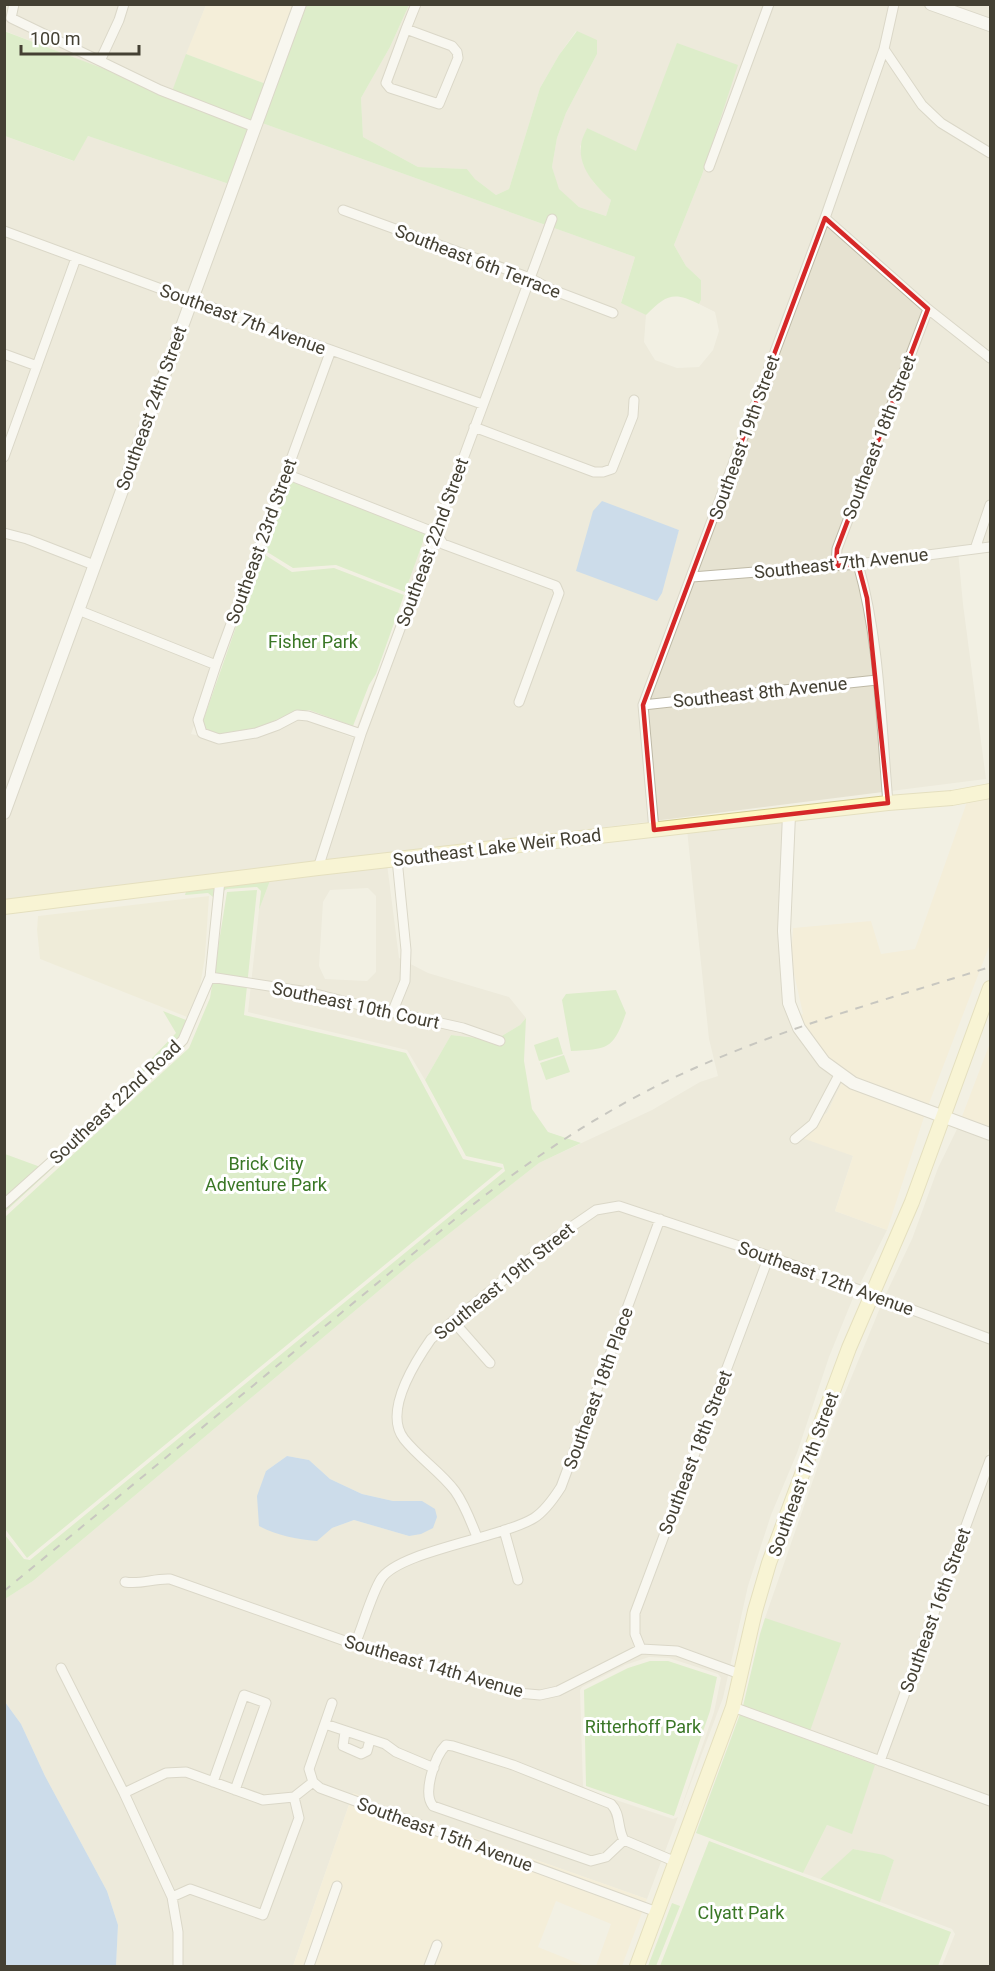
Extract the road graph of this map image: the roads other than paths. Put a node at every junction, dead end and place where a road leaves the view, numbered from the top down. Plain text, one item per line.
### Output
1 (14, 4) edge
2 (124, 4) edge
3 (300, 4) edge
4 (416, 4) edge
5 (769, 4) edge
6 (894, 4) edge
7 (932, 4) edge
8 (990, 25) edge
9 (406, 30) junction
10 (884, 49) junction
11 (100, 61) junction
12 (255, 127) junction
13 (990, 153) edge
14 (709, 167) dead end
15 (343, 210) dead end
16 (825, 218) junction
17 (552, 219) dead end
18 (4, 231) edge
19 (76, 258) junction
20 (530, 278) junction
21 (190, 300) junction
22 (928, 309) junction
23 (613, 313) dead end
24 (331, 350) junction
25 (4, 354) edge
26 (990, 355) edge
27 (37, 366) junction
28 (634, 399) dead end
29 (482, 404) junction
30 (474, 428) junction
31 (4, 457) edge
32 (286, 474) junction
33 (990, 505) edge
34 (4, 533) edge
35 (435, 533) junction
36 (990, 547) edge
37 (975, 549) junction
38 (858, 564) junction
39 (94, 565) junction
40 (836, 566) junction
41 (692, 577) junction
42 (78, 610) junction
43 (216, 665) junction
44 (877, 680) junction
45 (519, 702) dead end
46 (643, 705) junction
47 (361, 734) junction
48 (990, 791) edge
49 (888, 803) junction
50 (4, 813) edge
51 (789, 815) junction
52 (654, 830) junction
53 (397, 859) junction
54 (318, 868) junction
55 (220, 880) junction
56 (4, 907) edge
57 (210, 977) junction
58 (990, 988) edge
59 (393, 1013) junction
60 (500, 1041) dead end
61 (840, 1073) junction
62 (943, 1116) junction
63 (990, 1134) edge
64 (795, 1139) dead end
65 (4, 1204) edge
66 (660, 1219) junction
67 (769, 1256) junction
68 (870, 1295) junction
69 (453, 1321) junction
70 (990, 1339) edge
71 (490, 1363) dead end
72 (990, 1460) edge
73 (504, 1530) junction
74 (477, 1537) junction
75 (518, 1580) dead end
76 (125, 1582) dead end
77 (355, 1644) junction
78 (641, 1649) junction
79 (61, 1668) dead end
80 (740, 1674) junction
81 (332, 1703) dead end
82 (733, 1707) junction
83 (325, 1724) junction
84 (345, 1732) junction
85 (370, 1740) junction
86 (880, 1761) junction
87 (434, 1768) junction
88 (213, 1782) junction
89 (313, 1782) junction
90 (235, 1790) junction
91 (124, 1793) junction
92 (294, 1797) junction
93 (990, 1801) edge
94 (624, 1840) junction
95 (676, 1862) junction
96 (337, 1886) dead end
97 (172, 1897) junction
98 (657, 1912) junction
99 (437, 1945) dead end
100 (179, 1966) edge
101 (309, 1966) edge
102 (429, 1966) edge
103 (637, 1966) edge

1 - 11 street
2 - 11 street
3 - 12 street, Southeast 24th Street
4 - 9 street
5 - 14 street
6 - 10 street, Southeast 19th Street
7 - 8 street
9 - 9 street
10 - 13 street
10 - 16 street, Southeast 19th Street
11 - 12 street
12 - 21 street, Southeast 24th Street
15 - 20 street, Southeast 6th Terrace
16 - 22 street
16 - 41 street, Southeast 19th Street
17 - 20 street, Southeast 22nd Street
18 - 19 street, Southeast 7th Avenue
19 - 21 street, Southeast 7th Avenue
19 - 27 street
20 - 23 street, Southeast 6th Terrace
20 - 29 street, Southeast 22nd Street
21 - 24 street, Southeast 7th Avenue
21 - 39 street, Southeast 24th Street
22 - 26 street
22 - 40 street, Southeast 18th Street
24 - 29 street, Southeast 7th Avenue
24 - 32 street, Southeast 23rd Street
25 - 27 street
27 - 31 street
28 - 30 street
29 - 30 street, Southeast 22nd Street
30 - 35 street, Southeast 22nd Street
32 - 35 street
32 - 43 street, Southeast 23rd Street
33 - 37 street
34 - 39 street
35 - 45 street
35 - 47 street, Southeast 22nd Street
36 - 37 street, Southeast 7th Avenue
37 - 38 street, Southeast 7th Avenue
38 - 40 street, Southeast 7th Avenue
38 - 44 street
39 - 42 street, Southeast 24th Street
40 - 41 street, Southeast 7th Avenue
41 - 46 street, Southeast 19th Street
42 - 43 street
42 - 50 street, Southeast 24th Street
43 - 47 street, Southeast 23rd Street
44 - 46 street, Southeast 8th Avenue
44 - 49 street
46 - 52 street, Southeast 19th Street
47 - 54 street, Southeast 22nd Street
48 - 49 main road, Southeast Lake Weir Road
49 - 51 main road, Southeast Lake Weir Road
51 - 52 main road, Southeast Lake Weir Road
51 - 61 street
52 - 53 main road, Southeast Lake Weir Road
53 - 54 main road, Southeast Lake Weir Road
53 - 59 street
54 - 55 main road, Southeast Lake Weir Road
55 - 56 main road, Southeast Lake Weir Road
55 - 57 street, Southeast 22nd Road
57 - 59 street, Southeast 10th Court
57 - 65 street, Southeast 22nd Road
58 - 62 main road, Southeast 17th Street
59 - 60 street, Southeast 10th Court
61 - 62 street
61 - 64 street
62 - 63 street
62 - 68 main road, Southeast 17th Street
66 - 67 street, Southeast 12th Avenue
66 - 69 street, Southeast 19th Street
66 - 73 street, Southeast 18th Place
67 - 68 street, Southeast 12th Avenue
67 - 78 street, Southeast 18th Street
68 - 70 street, Southeast 12th Avenue
68 - 80 main road, Southeast 17th Street
69 - 71 street
69 - 74 street, Southeast 19th Street
72 - 86 street, Southeast 16th Street
73 - 74 street, Southeast 18th Place
73 - 75 street
74 - 77 street, Southeast 18th Place
76 - 77 street, Southeast 14th Avenue
77 - 78 street, Southeast 14th Avenue
78 - 80 street
79 - 91 street
80 - 82 main road, Southeast 17th Street
81 - 83 street
82 - 86 street
82 - 95 main road, Southeast 17th Street
83 - 84 street
83 - 89 street
84 - 85 street
84 - 85 street
85 - 87 street
86 - 93 street
87 - 94 street
87 - 94 street
88 - 90 street
88 - 90 street
88 - 91 street
89 - 92 street
89 - 98 street, Southeast 15th Avenue
90 - 92 street
91 - 97 street
92 - 97 street
94 - 95 street
95 - 98 main road, Southeast 17th Street
96 - 101 street
97 - 100 street
98 - 103 main road, Southeast 17th Street
99 - 102 street

